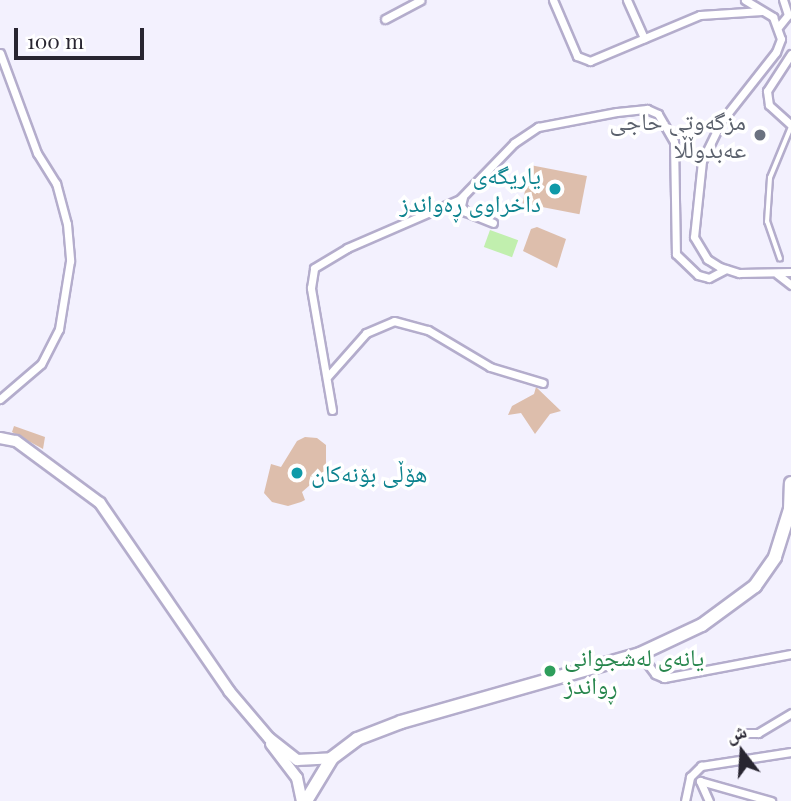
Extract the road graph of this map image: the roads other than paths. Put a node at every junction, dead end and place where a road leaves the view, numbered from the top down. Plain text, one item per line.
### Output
1 (420, 0) edge
2 (552, 0) edge
3 (626, 0) edge
4 (745, 0) edge
5 (783, 0) edge
6 (762, 11) junction
7 (385, 19) dead end
8 (779, 26) junction
9 (644, 38) junction
10 (0, 53) edge
11 (791, 54) edge
12 (791, 126) edge
13 (463, 197) junction
14 (493, 223) dead end
15 (780, 258) dead end
16 (726, 269) junction
17 (791, 272) edge
18 (776, 274) junction
19 (791, 285) edge
20 (328, 376) junction
21 (543, 383) dead end
22 (0, 399) edge
23 (332, 411) dead end
24 (0, 438) edge
25 (791, 483) edge
26 (790, 509) edge
27 (640, 654) junction
28 (791, 654) edge
29 (791, 713) edge
30 (741, 733) dead end
31 (269, 738) junction
32 (791, 752) edge
33 (332, 758) junction
34 (690, 777) junction
35 (700, 781) junction
36 (304, 801) edge
37 (685, 801) edge
38 (709, 801) edge
39 (771, 801) edge

1 - 7 street
2 - 9 street
3 - 9 street
4 - 6 street
5 - 8 street
6 - 8 street
6 - 9 street
8 - 16 street
10 - 22 street
11 - 12 street
12 - 15 lane
13 - 14 street
13 - 16 street
13 - 20 street
16 - 18 street
17 - 18 street
18 - 19 street
20 - 21 street
20 - 23 street
24 - 31 street
25 - 26 main road
26 - 27 main road
27 - 28 street
27 - 33 main road
29 - 30 street
31 - 33 street
31 - 36 street
32 - 34 street
33 - 36 main road
34 - 35 street
34 - 37 street
35 - 38 street
35 - 39 street

